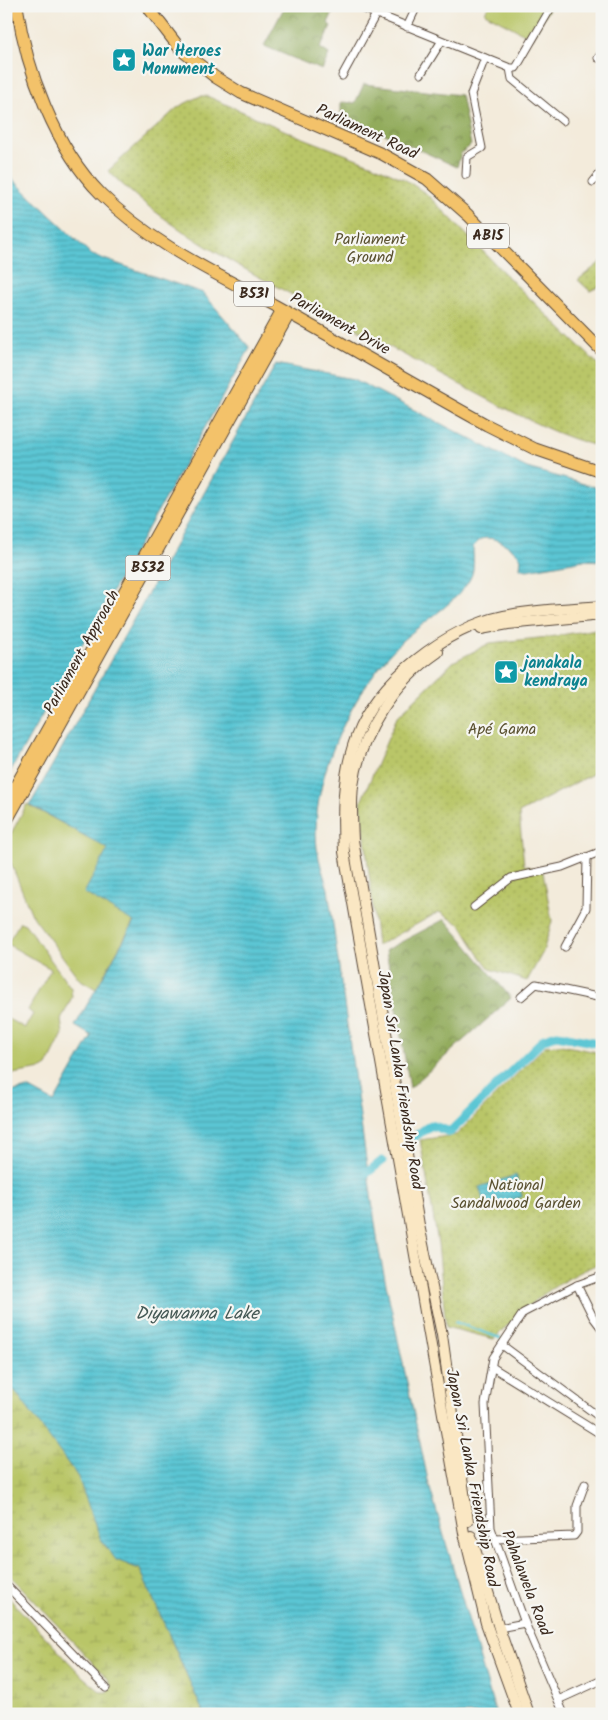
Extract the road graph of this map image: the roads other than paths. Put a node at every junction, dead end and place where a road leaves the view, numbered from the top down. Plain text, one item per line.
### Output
1 (17, 6) edge
2 (147, 6) edge
3 (357, 6) edge
4 (417, 6) edge
5 (552, 6) edge
6 (376, 14) junction
7 (406, 27) junction
8 (441, 42) junction
9 (485, 58) junction
10 (510, 68) junction
11 (421, 74) dead end
12 (342, 76) dead end
13 (563, 120) dead end
14 (602, 171) edge
15 (466, 175) dead end
16 (593, 182) dead end
17 (286, 312) junction
18 (602, 351) edge
19 (602, 472) edge
20 (602, 606) edge
21 (602, 615) edge
22 (6, 804) edge
23 (6, 822) edge
24 (602, 851) edge
25 (587, 857) junction
26 (474, 907) dead end
27 (565, 947) dead end
28 (521, 997) dead end
29 (602, 998) edge
30 (602, 1276) edge
31 (577, 1285) junction
32 (602, 1329) edge
33 (502, 1345) junction
34 (492, 1367) junction
35 (602, 1419) edge
36 (602, 1435) edge
37 (586, 1484) dead end
38 (495, 1539) junction
39 (6, 1585) edge
40 (525, 1622) junction
41 (499, 1628) junction
42 (602, 1680) edge
43 (106, 1688) dead end
44 (558, 1700) junction
45 (519, 1714) edge
46 (529, 1714) edge
47 (564, 1714) edge

1 - 17 main road, Parliament Drive / B531
2 - 18 main road, Parliament Road / AB15
3 - 6 street
4 - 7 street
5 - 10 street
6 - 7 street
6 - 12 street
7 - 8 street
8 - 9 street
8 - 11 street
9 - 10 street
9 - 15 street
10 - 13 street
14 - 16 street
17 - 19 main road, Parliament Drive / B531
17 - 22 main road, Parliament Approach / B532
17 - 23 main road, Parliament Approach / B532
20 - 45 main road, Japan Sri Lanka Friendship Road
21 - 41 main road, Japan Sri Lanka Friendship Road
24 - 25 street
25 - 26 street
25 - 27 street
28 - 29 street
30 - 31 street, Pahalawela Road
31 - 32 street
31 - 33 street, Pahalawela Road
33 - 34 street, Pahalawela Road
33 - 35 street
34 - 36 street
34 - 38 street, Pahalawela Road
37 - 38 street
38 - 40 street, Pahalawela Road
39 - 43 street
40 - 41 street
40 - 44 street, Pahalawela Road
41 - 46 main road, Japan Sri Lanka Friendship Road
42 - 44 street
44 - 47 street, Pahalawela Road

